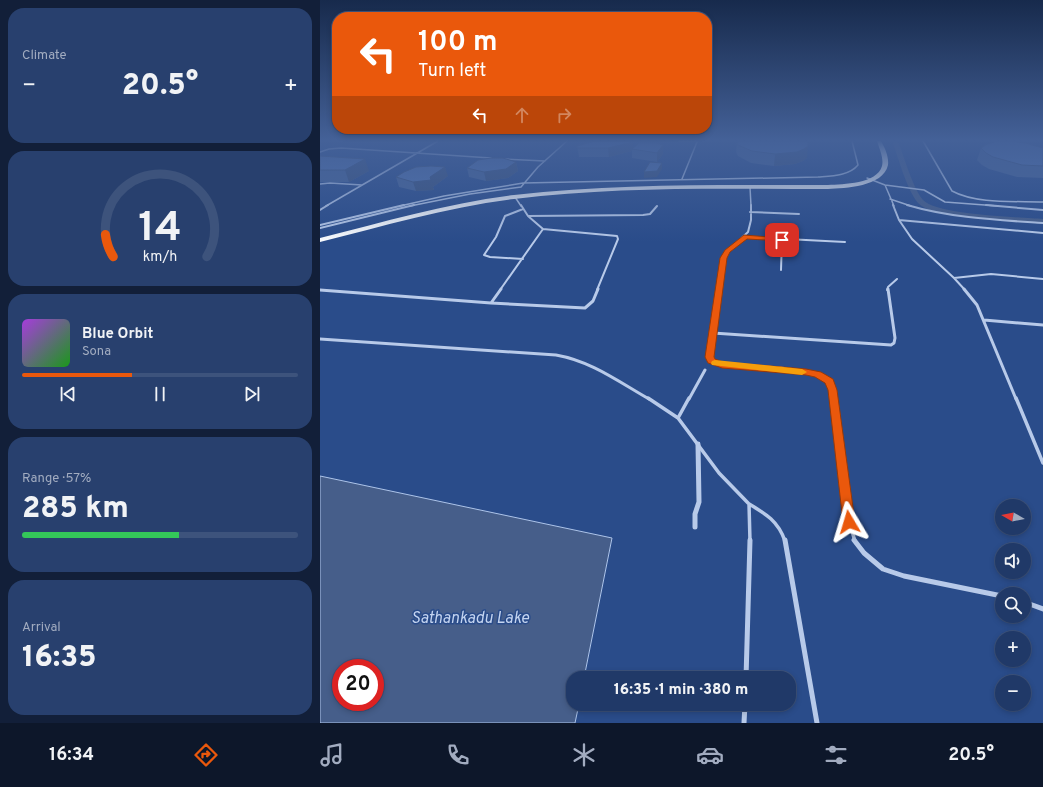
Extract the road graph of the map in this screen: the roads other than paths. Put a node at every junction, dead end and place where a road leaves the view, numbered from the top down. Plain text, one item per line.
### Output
1 (380, 175) edge
2 (531, 175) edge
3 (684, 175) edge
4 (838, 175) edge
5 (872, 175) edge
6 (876, 175) edge
7 (943, 175) edge
8 (682, 179) junction
9 (869, 179) junction
10 (522, 183) junction
11 (320, 184) edge
12 (362, 185) junction
13 (885, 186) junction
14 (750, 187) junction
15 (515, 197) junction
16 (889, 198) junction
17 (1043, 202) edge
18 (657, 206) dead end
19 (523, 209) junction
20 (320, 210) edge
21 (1043, 210) edge
22 (750, 212) junction
23 (799, 214) dead end
24 (528, 216) junction
25 (899, 220) junction
26 (1043, 223) edge
27 (320, 224) edge
28 (320, 228) edge
29 (543, 229) junction
30 (1043, 233) edge
31 (320, 237) edge
32 (746, 237) junction
33 (320, 240) edge
34 (782, 240) junction
35 (845, 242) dead end
36 (523, 259) junction
37 (781, 270) dead end
38 (954, 278) junction
39 (896, 279) dead end
40 (1043, 279) edge
41 (320, 290) edge
42 (491, 303) junction
43 (984, 320) junction
44 (1043, 326) edge
45 (712, 332) junction
46 (320, 339) edge
47 (705, 370) dead end
48 (678, 418) junction
49 (698, 444) junction
50 (1043, 463) edge
51 (749, 504) junction
52 (695, 527) dead end
53 (995, 595) edge
54 (1031, 605) edge
55 (1043, 609) edge
56 (746, 671) edge
57 (745, 711) edge
58 (744, 723) edge
59 (817, 723) edge

1 - 12 lane
2 - 10 lane
3 - 8 lane
4 - 8 lane
5 - 9 main road
6 - 9 main road
7 - 17 lane
8 - 10 lane
9 - 13 lane
9 - 14 main road
9 - 31 main road
10 - 27 lane
10 - 28 lane
11 - 12 lane
12 - 20 lane
13 - 16 lane
13 - 21 lane
14 - 15 main road
14 - 22 lane
15 - 19 lane
15 - 33 main road
16 - 25 lane
16 - 26 lane
18 - 24 lane
19 - 24 lane
19 - 36 lane
22 - 23 lane
22 - 32 lane
24 - 29 lane
25 - 30 lane
25 - 38 lane
29 - 36 lane
29 - 42 lane
32 - 34 lane
32 - 45 lane
34 - 35 lane
34 - 37 lane
36 - 42 lane
38 - 40 lane
38 - 43 lane
39 - 45 lane
41 - 42 lane
43 - 44 lane
43 - 50 lane
45 - 53 lane
46 - 48 lane
47 - 48 lane
48 - 49 lane
49 - 51 lane
49 - 52 street
51 - 56 lane
51 - 59 lane
54 - 55 lane
57 - 58 lane

